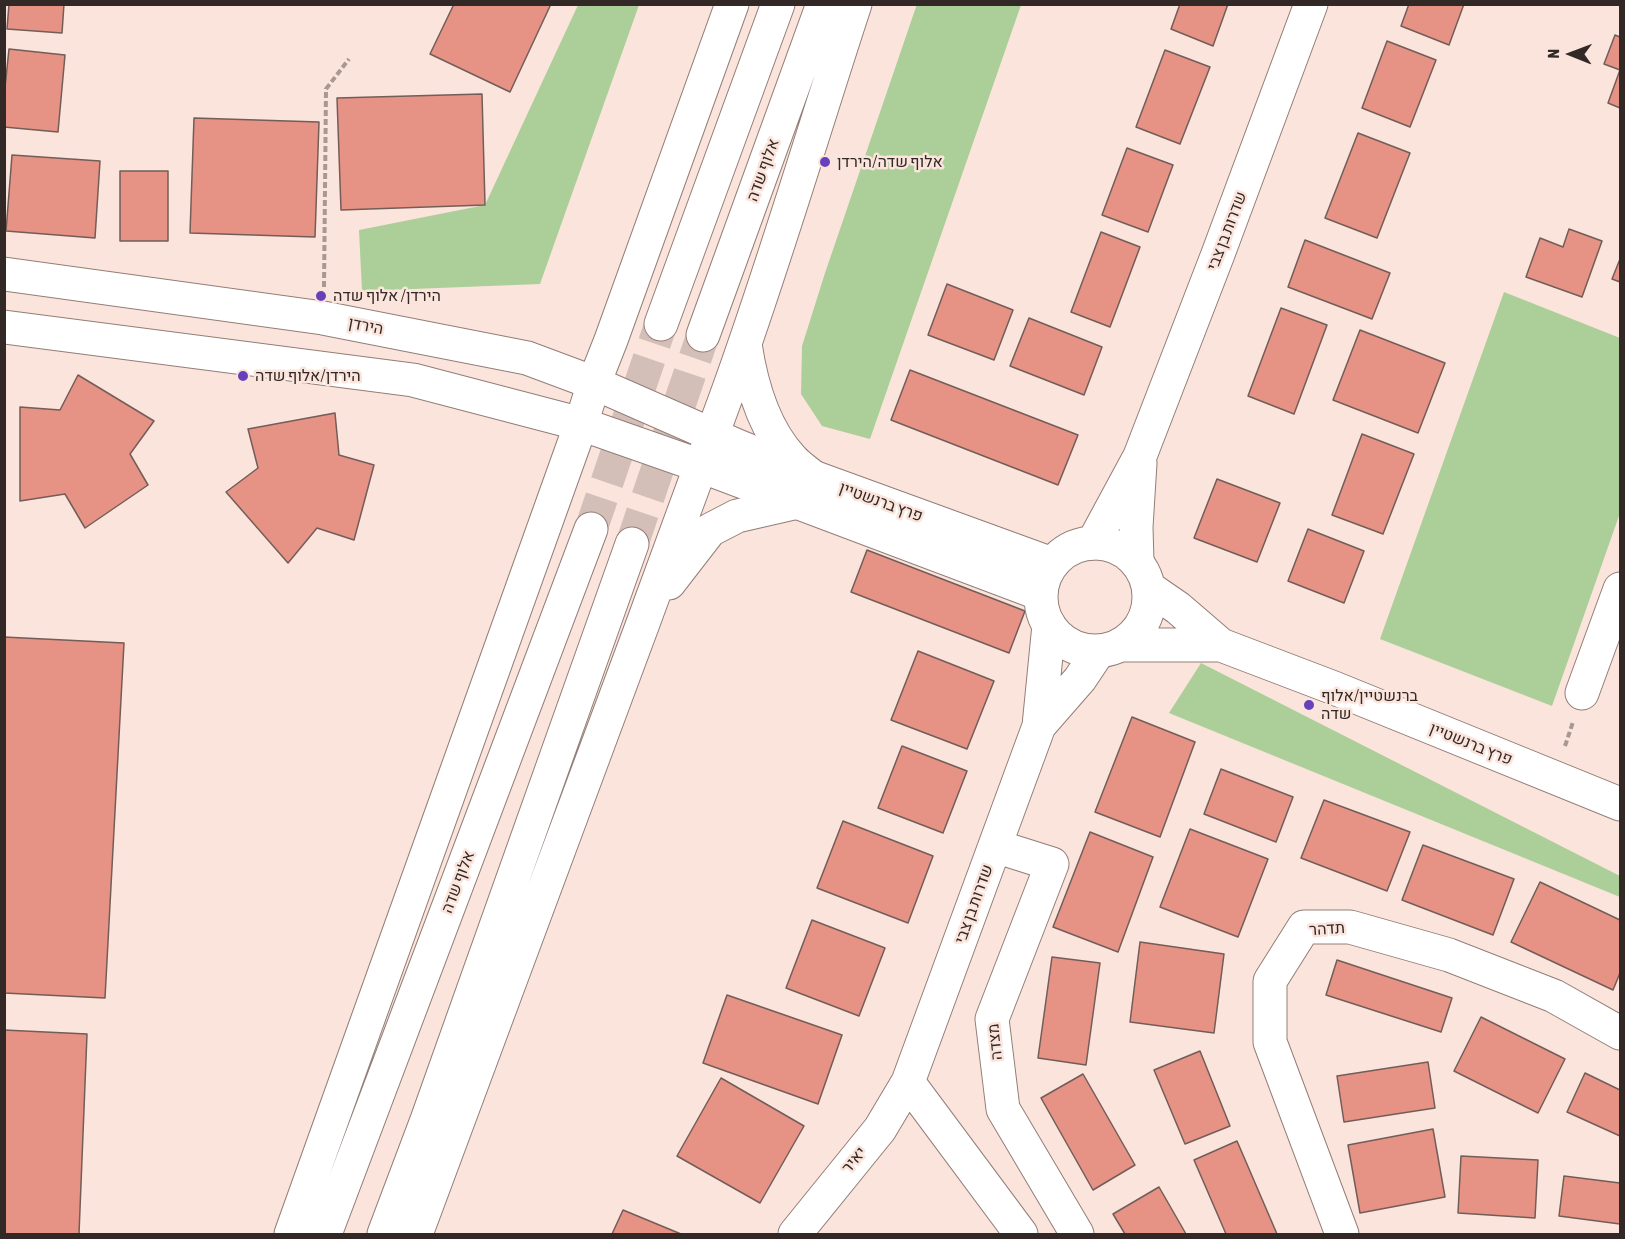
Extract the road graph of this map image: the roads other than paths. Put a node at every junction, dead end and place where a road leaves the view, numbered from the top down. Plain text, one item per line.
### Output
1 (732, 4) edge
2 (778, 4) edge
3 (823, 4) edge
4 (855, 4) edge
5 (1311, 4) edge
6 (4, 274) edge
7 (661, 324) tunnel mouth
8 (4, 327) edge
9 (703, 335) tunnel mouth
10 (745, 343) junction
11 (594, 383) junction
12 (581, 424) junction
13 (712, 435) junction
14 (1140, 456) junction
15 (701, 466) junction
16 (805, 490) junction
17 (591, 530) tunnel mouth
18 (1093, 543) junction
19 (632, 544) tunnel mouth
20 (1143, 575) junction
21 (1620, 589) edge
22 (1047, 594) junction
23 (647, 617) junction
24 (1221, 645) junction
25 (1109, 648) junction
26 (1582, 693) road end
27 (1040, 726) junction
28 (1620, 804) edge
29 (995, 846) junction
30 (1620, 1033) edge
31 (908, 1082) junction
32 (291, 1234) edge
33 (326, 1234) edge
34 (384, 1234) edge
35 (416, 1234) edge
36 (795, 1234) edge
37 (1021, 1234) edge
38 (1077, 1234) edge
39 (1342, 1234) edge

1 - 11 street
2 - 7 street
3 - 9 street, אלוף שדה
4 - 10 street
5 - 14 street, שדרות בן צבי
6 - 11 street, הירדן
8 - 12 street
10 - 13 street
10 - 16 street
11 - 12 street
11 - 13 street, הירדן
12 - 15 street
12 - 32 street
13 - 15 street
13 - 16 street, פרץ ברנשטיין
14 - 18 street, שדרות בן צבי
14 - 20 street, שדרות בן צבי
15 - 16 street, פרץ ברנשטיין
15 - 23 street
16 - 22 street, פרץ ברנשטיין
16 - 23 street
17 - 33 street, אלוף שדה
18 - 20 street
18 - 22 street
19 - 34 street
20 - 24 street, פרץ ברנשטיין
20 - 25 street
21 - 26 street
22 - 25 street
22 - 27 street, שדרות בן צבי
23 - 35 street
24 - 25 street, פרץ ברנשטיין
24 - 28 street, פרץ ברנשטיין
25 - 27 street, שדרות בן צבי
27 - 29 street, שדרות בן צבי
29 - 31 street, שדרות בן צבי
29 - 38 street, מצדה
30 - 39 street, תדהר
31 - 36 street, יאיר
31 - 37 street

